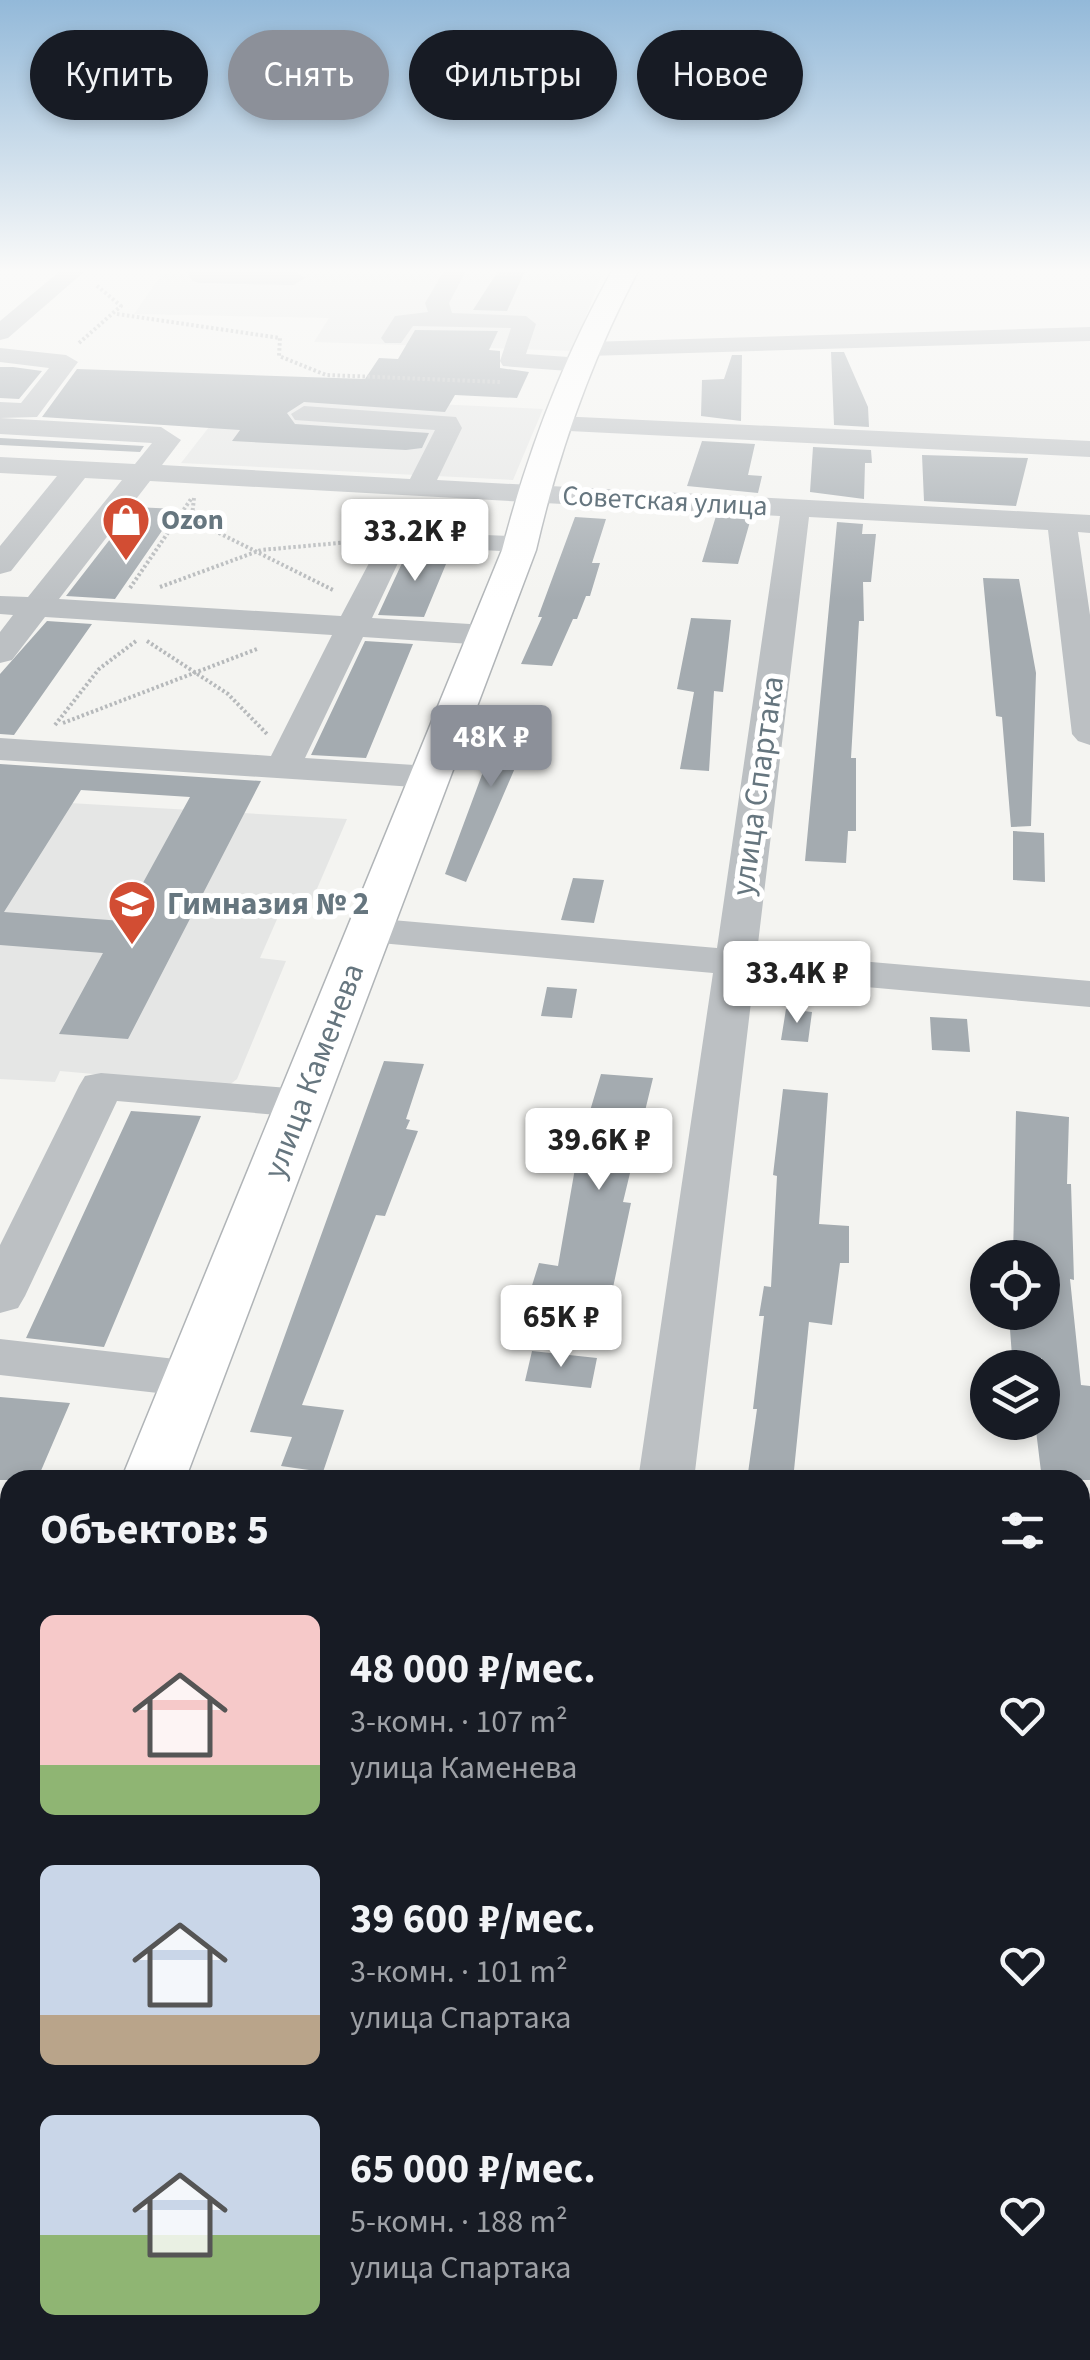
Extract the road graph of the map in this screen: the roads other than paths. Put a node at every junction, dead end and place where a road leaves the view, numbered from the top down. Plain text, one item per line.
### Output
1 (51, 381) edge
2 (575, 381) edge
3 (0, 410) edge
4 (304, 414) dead end
5 (558, 424) junction
6 (0, 426) edge
7 (1090, 449) edge
8 (0, 465) edge
9 (78, 469) junction
10 (145, 472) junction
11 (420, 486) junction
12 (533, 493) junction
13 (796, 508) junction
14 (1076, 524) edge
15 (521, 543) junction
16 (0, 565) edge
17 (0, 605) edge
18 (36, 607) junction
19 (358, 615) junction
20 (486, 634) junction
21 (0, 653) edge
22 (1090, 734) edge
23 (0, 749) edge
24 (286, 762) junction
25 (430, 777) junction
26 (369, 930) junction
27 (734, 963) junction
28 (1090, 994) edge
29 (301, 1103) junction
30 (0, 1296) edge
31 (0, 1358) edge
32 (193, 1378) junction
33 (157, 1470) edge
34 (667, 1470) edge

1 - 3 street
2 - 5 main road, улица Каменева
4 - 11 street
5 - 7 street
5 - 12 main road, улица Каменева
6 - 10 street
8 - 9 street, Советская улица
9 - 10 street, Советская улица
9 - 16 street
10 - 11 street, Советская улица
10 - 18 street
11 - 12 street, Советская улица
12 - 13 street, Советская улица
12 - 15 main road, улица Каменева
13 - 14 street, Советская улица
13 - 27 street, улица Спартака
14 - 22 street
15 - 19 street
15 - 20 main road, улица Каменева
17 - 18 street
18 - 19 street
18 - 21 street
19 - 20 street
19 - 24 street
20 - 25 main road, улица Каменева
23 - 24 street
24 - 25 street
25 - 26 main road, улица Каменева
26 - 27 street
26 - 29 main road, улица Каменева
27 - 28 street
27 - 34 street, улица Спартака
29 - 30 street
29 - 32 main road, улица Каменева
31 - 32 street
32 - 33 main road, улица Каменева

